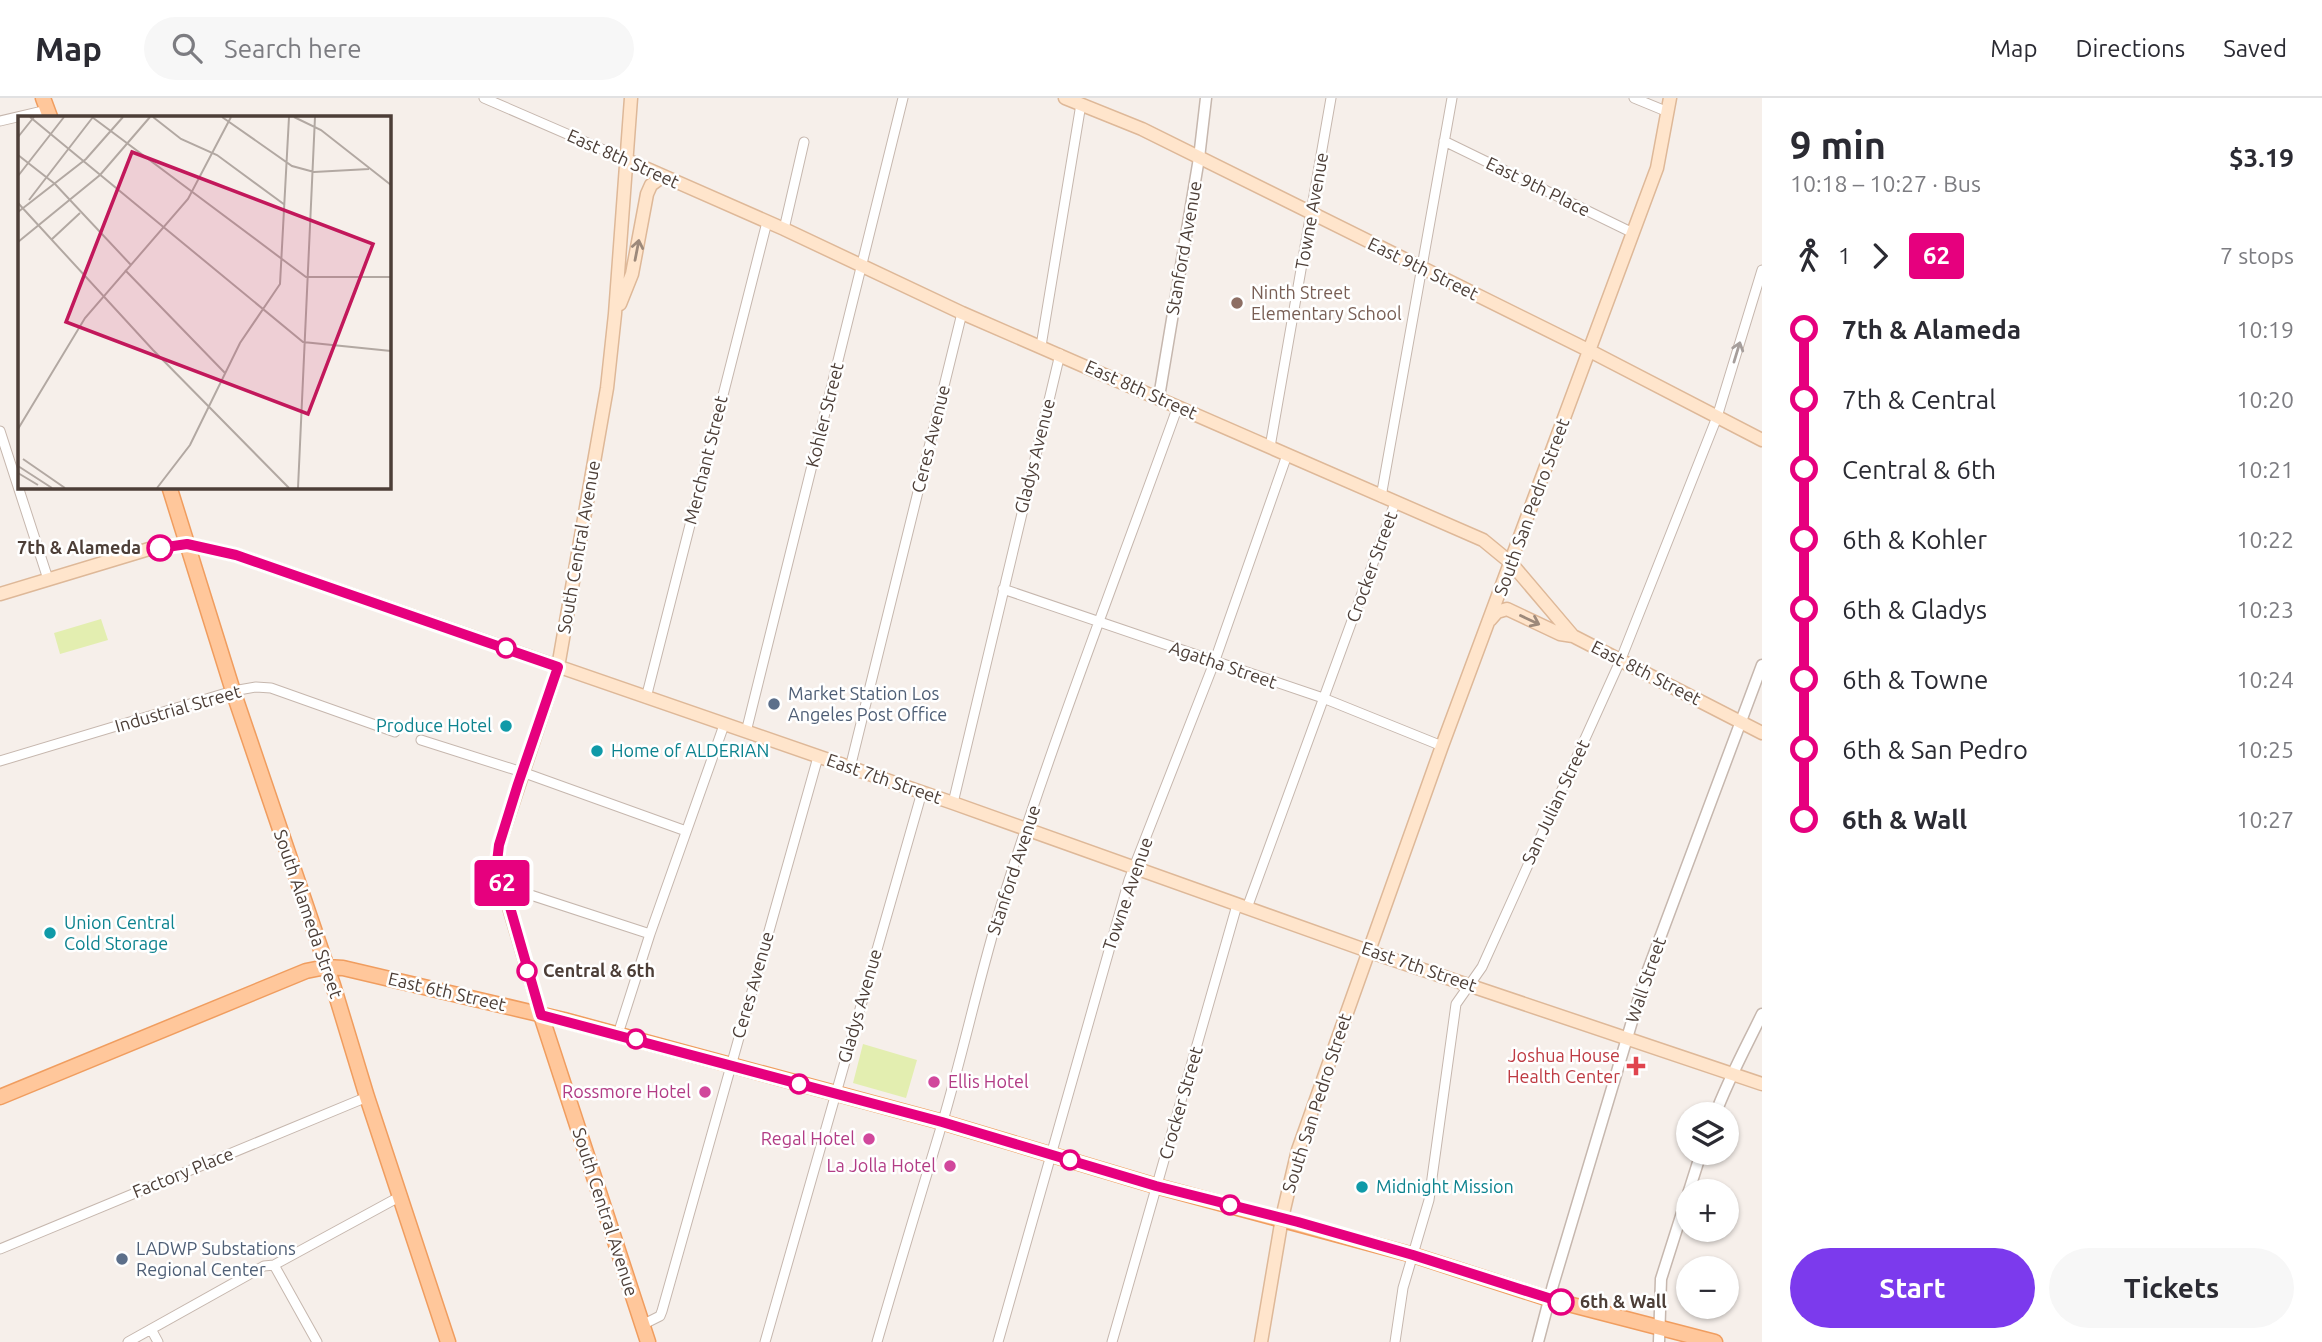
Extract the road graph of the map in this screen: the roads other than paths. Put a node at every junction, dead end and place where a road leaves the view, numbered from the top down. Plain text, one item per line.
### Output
1 (484, 98) edge
2 (631, 98) edge
3 (903, 98) edge
4 (1065, 98) edge
5 (1206, 98) edge
6 (1331, 98) edge
7 (1452, 98) edge
8 (1634, 98) edge
9 (1670, 98) edge
10 (1081, 104) junction
11 (47, 108) edge
12 (1668, 112) junction
13 (18, 116) edge
14 (18, 116) edge
15 (0, 121) edge
16 (1444, 141) junction
17 (804, 142) dead end
18 (1199, 158) junction
19 (627, 160) junction
20 (663, 176) junction
21 (1312, 213) junction
22 (767, 222) junction
23 (783, 229) junction
24 (1633, 233) junction
25 (861, 266) junction
26 (1422, 269) junction
27 (1762, 270) edge
28 (962, 313) junction
29 (615, 314) junction
30 (1041, 346) junction
31 (1590, 351) junction
32 (1060, 354) junction
33 (1159, 397) junction
34 (1178, 406) junction
35 (1717, 417) junction
36 (0, 431) edge
37 (1762, 440) edge
38 (1270, 447) junction
39 (1287, 455) junction
40 (18, 486) edge
41 (18, 488) edge
42 (170, 488) edge
43 (1381, 497) junction
44 (1395, 503) junction
45 (187, 544) junction
46 (1511, 563) junction
47 (48, 579) junction
48 (1003, 589) junction
49 (0, 594) edge
50 (1490, 620) junction
51 (1100, 622) junction
52 (1573, 636) junction
53 (1621, 659) junction
54 (1214, 663) junction
55 (1762, 665) edge
56 (558, 667) junction
57 (233, 691) junction
58 (646, 698) junction
59 (1323, 698) junction
60 (1741, 722) junction
61 (724, 725) junction
62 (746, 732) junction
63 (395, 733) dead end
64 (1762, 733) edge
65 (421, 740) dead end
66 (1442, 746) junction
67 (818, 757) junction
68 (0, 761) edge
69 (850, 768) junction
70 (522, 772) junction
71 (922, 792) junction
72 (953, 803) junction
73 (1026, 830) junction
74 (686, 831) junction
75 (1135, 867) junction
76 (503, 886) junction
77 (1242, 906) junction
78 (650, 934) junction
79 (1369, 950) junction
80 (326, 967) junction
81 (1470, 984) junction
82 (1762, 1014) edge
83 (541, 1015) junction
84 (618, 1034) junction
85 (1627, 1037) junction
86 (730, 1065) junction
87 (1732, 1074) junction
88 (1762, 1084) edge
89 (835, 1094) junction
90 (0, 1097) edge
91 (367, 1097) junction
92 (1720, 1102) edge
93 (942, 1122) junction
94 (1052, 1155) junction
95 (1697, 1165) edge
96 (1156, 1186) junction
97 (399, 1197) junction
98 (1282, 1218) junction
99 (0, 1249) edge
100 (1413, 1255) junction
101 (274, 1265) junction
102 (1549, 1299) junction
103 (642, 1325) junction
104 (150, 1329) junction
105 (1660, 1335) edge
106 (128, 1342) edge
107 (158, 1342) edge
108 (317, 1342) edge
109 (448, 1342) edge
110 (648, 1342) edge
111 (765, 1342) edge
112 (877, 1342) edge
113 (998, 1342) edge
114 (1112, 1342) edge
115 (1261, 1342) edge
116 (1395, 1342) edge
117 (1538, 1342) edge
118 (1715, 1342) edge

1 - 19 street, East 8th Street
2 - 19 main road, South Central Avenue
3 - 25 street, Kohler Street
4 - 10 main road, East 9th Street
5 - 18 street, Stanford Avenue
6 - 21 street, Towne Avenue
7 - 16 street, Crocker Street
8 - 12 street
9 - 12 main road, South San Pedro Street
10 - 18 main road, East 9th Street
10 - 30 street
11 - 13 street
12 - 24 main road, South San Pedro Street
14 - 15 street
16 - 24 street, East 9th Place
16 - 26 street, Crocker Street
17 - 23 street
18 - 21 main road, East 9th Street
18 - 33 street, Stanford Avenue
19 - 20 main road, East 8th Street
19 - 29 main road, South Central Avenue
20 - 22 main road, East 8th Street
29 -> 20 main road
21 - 26 main road, East 9th Street
21 - 38 street, Towne Avenue
22 - 23 main road, East 8th Street
22 - 58 street, Merchant Street
23 - 25 main road, East 8th Street
24 - 31 main road, South San Pedro Street
25 - 28 main road, East 8th Street
25 - 62 street, Kohler Street
26 - 31 main road, East 9th Street
26 - 43 street, Crocker Street
35 -> 27 street, San Julian Street
28 - 30 main road, East 8th Street
28 - 69 street, Ceres Avenue
29 - 56 main road, South Central Avenue
30 - 32 main road, East 8th Street
31 - 35 main road, East 9th Street
31 - 46 main road, South San Pedro Street
32 - 33 main road, East 8th Street
32 - 48 street, Gladys Avenue
33 - 34 main road, East 8th Street
34 - 38 main road, East 8th Street
34 - 51 street, Stanford Avenue
35 - 37 main road, East 9th Street
35 - 53 street, San Julian Street
36 - 40 street
38 - 39 main road, East 8th Street
39 - 43 main road, East 8th Street
39 - 54 street, Towne Avenue
41 - 47 street
42 - 45 main road, South Alameda Street
43 - 44 main road, East 8th Street
44 - 46 main road, East 8th Street
44 - 59 street, Crocker Street
45 - 47 main road, East 7th Street
45 - 56 main road, East 7th Street
45 - 57 main road, South Alameda Street
46 - 50 main road, South San Pedro Street
46 - 52 main road, East 8th Street
47 - 49 main road, East 7th Street
48 - 51 street, Agatha Street
48 - 72 street, Gladys Avenue
50 -> 52 main road
50 - 66 main road, South San Pedro Street
51 - 54 street, Agatha Street
51 - 73 street, Stanford Avenue
52 - 53 main road, East 8th Street
53 - 60 main road, East 8th Street
53 - 81 street, San Julian Street
54 - 59 street, Agatha Street
54 - 75 street, Towne Avenue
55 - 60 street, Wall Street
56 - 58 main road, East 7th Street
56 - 70 main road, South Central Avenue
57 - 63 street, Industrial Street
57 - 68 street, Industrial Street
57 - 80 main road, South Alameda Street
58 - 61 main road, East 7th Street
59 - 66 street, Agatha Street
59 - 77 street, Crocker Street
60 - 64 main road, East 8th Street
60 - 85 street, Wall Street
61 - 62 main road, East 7th Street
61 - 74 street
62 - 67 main road, East 7th Street
65 - 70 street
66 - 79 main road, South San Pedro Street
67 - 69 main road, East 7th Street
67 - 86 street, Ceres Avenue
69 - 71 main road, East 7th Street
70 - 74 street
70 - 76 main road, South Central Avenue
71 - 72 main road, East 7th Street
71 - 89 street, Gladys Avenue
72 - 73 main road, East 7th Street
73 - 75 main road, East 7th Street
73 - 93 street, Stanford Avenue
74 - 78 street
75 - 77 main road, East 7th Street
75 - 94 street, Towne Avenue
76 - 78 street
76 - 83 main road, South Central Avenue
77 - 79 main road, East 7th Street
77 - 96 street, Crocker Street
78 - 84 street
79 - 81 main road, East 7th Street
79 - 98 main road, South San Pedro Street
80 - 83 main road, East 6th Street
80 - 90 main road, East 6th Street
80 - 91 main road, South Alameda Street
81 - 85 main road, East 7th Street
81 - 100 street, San Julian Street
82 - 87 street
83 - 84 main road, East 6th Street
83 - 103 main road, South Central Avenue
84 - 86 main road, East 6th Street
85 - 87 main road, East 7th Street
85 - 102 street, Wall Street
86 - 89 main road, East 6th Street
86 - 103 street, Ceres Avenue
87 - 88 main road, East 7th Street
87 - 92 street
89 - 93 main road, East 6th Street
89 - 111 street, Gladys Avenue
91 - 97 main road, South Alameda Street
91 - 99 street, Factory Place
93 - 94 main road, East 6th Street
93 - 112 street, Stanford Avenue
94 - 96 main road, East 6th Street
94 - 113 street, Towne Avenue
95 - 105 street
96 - 98 main road, East 6th Street
96 - 114 street, Crocker Street
97 - 101 street
97 - 109 main road, South Alameda Street
98 - 100 main road, East 6th Street
98 - 115 main road, South San Pedro Street
100 - 102 main road, East 6th Street
100 - 116 street, San Julian Street
101 - 104 street
101 - 108 street
102 - 105 main road, East 6th Street
102 - 117 street, Wall Street
103 - 110 main road, South Central Avenue
104 - 106 street
104 - 107 street
105 - 118 main road, East 6th Street

